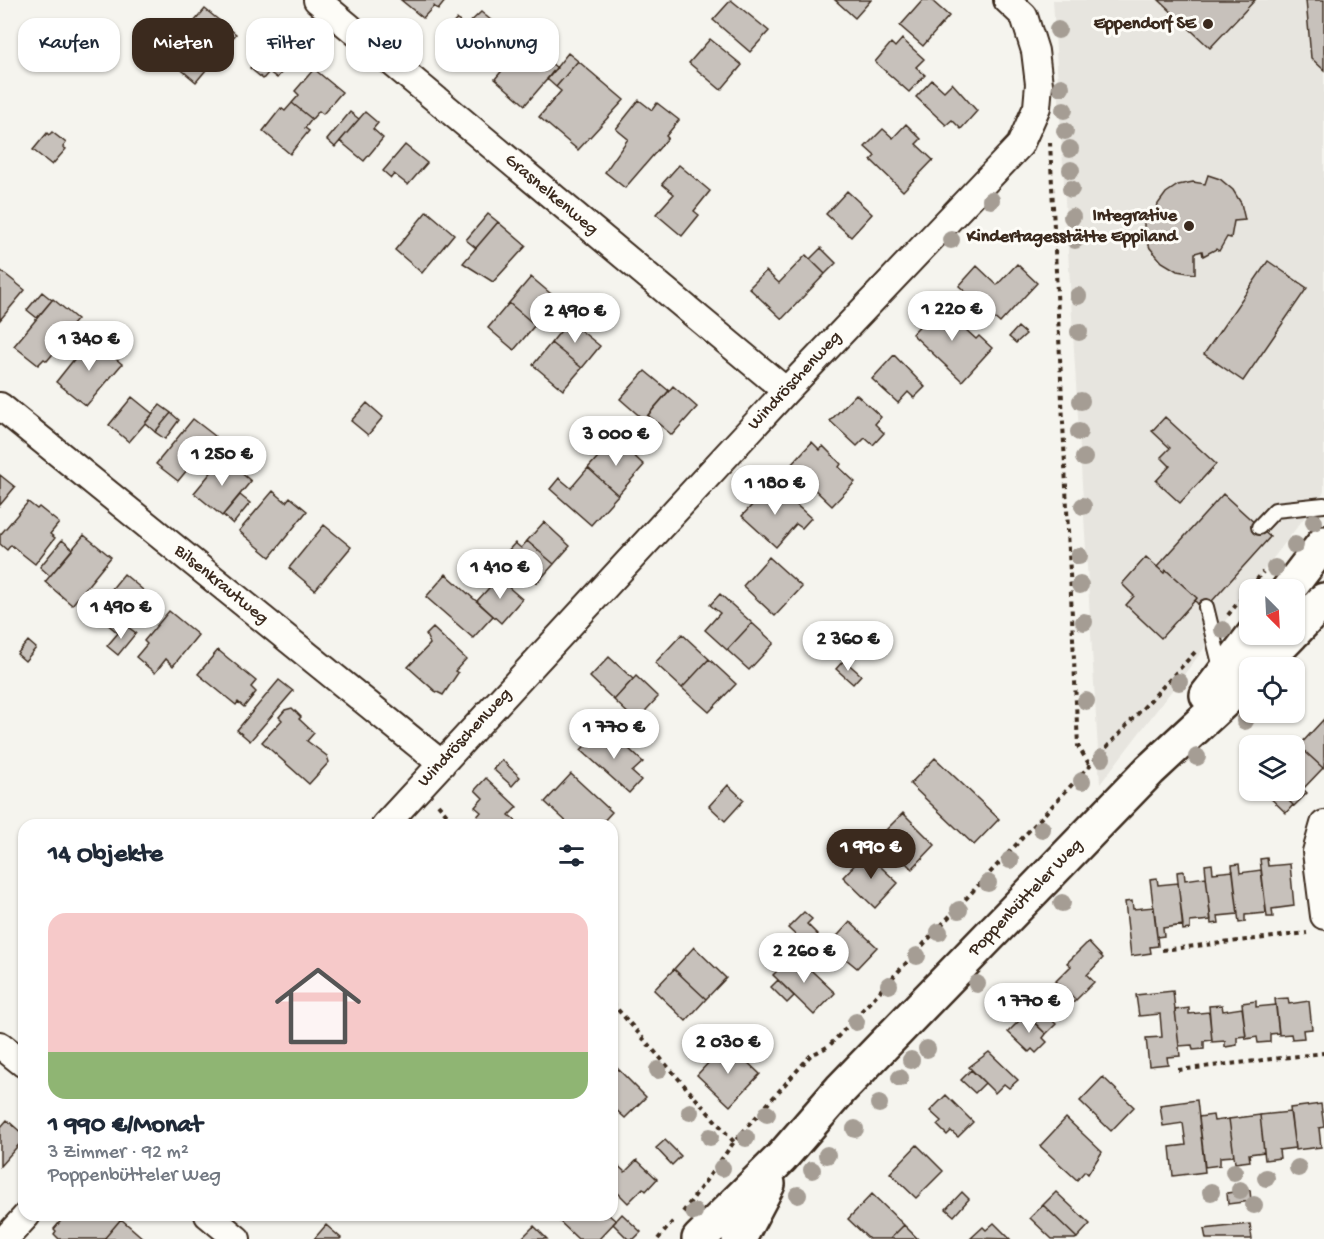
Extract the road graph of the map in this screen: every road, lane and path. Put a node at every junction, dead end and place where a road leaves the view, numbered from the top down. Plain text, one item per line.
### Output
1 (317, 0) edge
2 (1016, 8) edge
3 (1031, 122) junction
4 (786, 391) junction
5 (0, 406) edge
6 (1324, 505) edge
7 (1259, 527) dead end
8 (1324, 543) edge
9 (1279, 577) edge
10 (1324, 600) edge
11 (1206, 607) dead end
12 (1305, 620) edge
13 (1211, 634) junction
14 (1279, 645) edge
15 (1266, 657) edge
16 (1239, 672) edge
17 (1239, 681) edge
18 (442, 764) junction
19 (1089, 765) junction
20 (391, 819) edge
21 (1324, 824) edge
22 (1318, 924) edge
23 (1162, 950) dead end
24 (618, 1010) edge
25 (0, 1045) edge
26 (1324, 1053) edge
27 (18, 1059) edge
28 (1178, 1070) dead end
29 (734, 1143) junction
30 (781, 1158) junction
31 (22, 1221) edge
32 (215, 1221) edge
33 (5, 1239) edge
34 (237, 1239) edge
35 (658, 1239) edge
36 (699, 1239) edge
37 (740, 1239) edge

1 - 4 street, Grasnelkenweg
2 - 3 street, Windröschenweg
3 - 4 street, Windröschenweg
3 - 19 path
4 - 18 street, Windröschenweg
5 - 18 street, Bilsenkrautweg
6 - 7 lane
8 - 9 main road
9 - 13 path
10 - 12 main road, Poppenbütteler Weg
11 - 13 lane
13 - 16 lane
13 - 19 path
14 - 15 main road, Poppenbütteler Weg
17 - 30 main road, Poppenbütteler Weg
18 - 20 street, Windröschenweg
19 - 29 path
21 - 22 street
22 - 23 path
24 - 29 path
25 - 27 street
26 - 28 path
29 - 35 path
30 - 36 main road, Poppenbütteler Weg
30 - 37 main road, Poppenbütteler Weg
31 - 33 street
32 - 34 street

